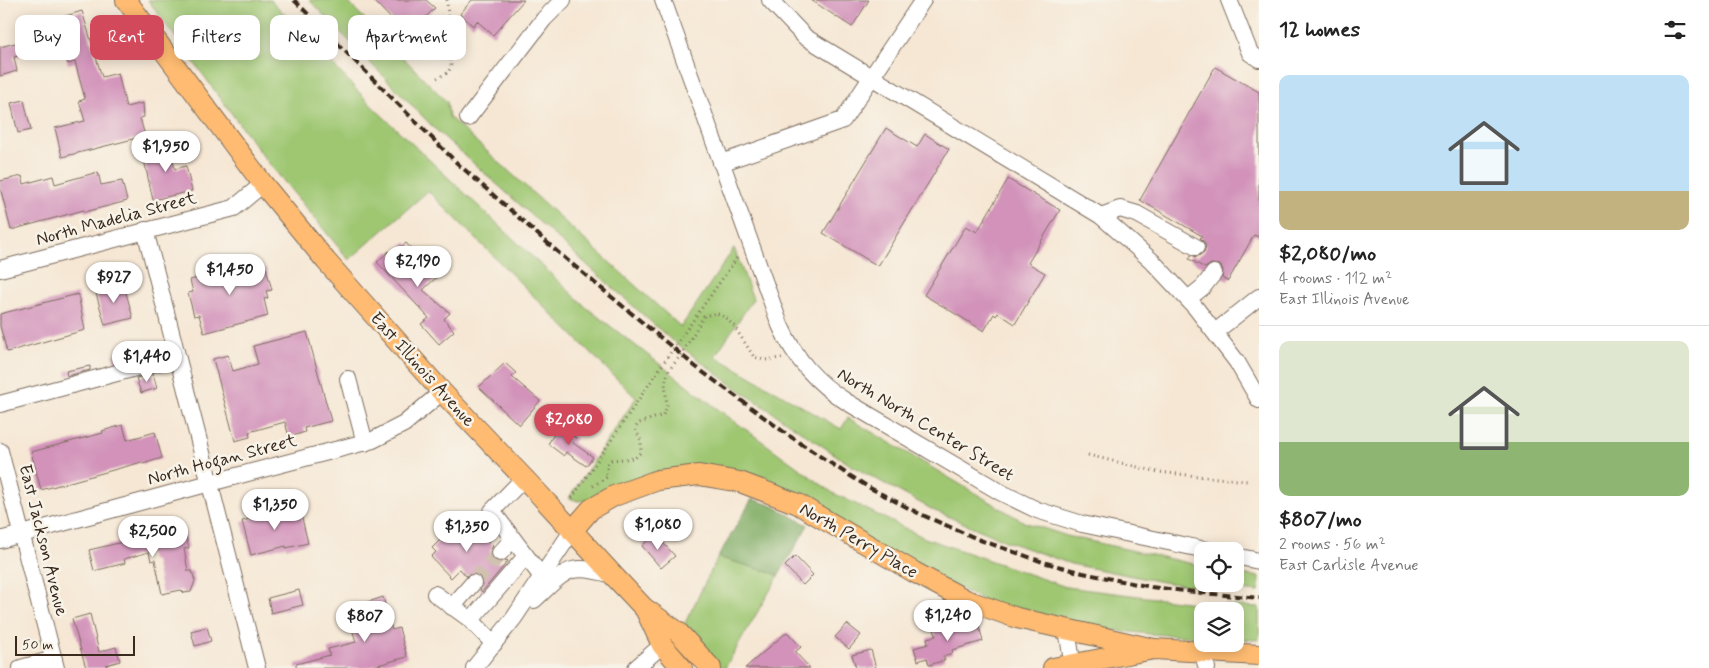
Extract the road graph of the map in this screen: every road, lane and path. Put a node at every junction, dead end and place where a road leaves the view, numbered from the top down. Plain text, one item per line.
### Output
1 (126, 0) edge
2 (447, 0) edge
3 (563, 0) edge
4 (664, 0) edge
5 (770, 0) edge
6 (923, 0) edge
7 (1230, 0) edge
8 (1259, 58) edge
9 (437, 78) dead end
10 (871, 78) junction
11 (468, 118) dead end
12 (722, 163) junction
13 (263, 184) junction
14 (1101, 216) junction
15 (145, 230) junction
16 (749, 240) junction
17 (1196, 246) dead end
18 (0, 269) edge
19 (1214, 273) dead end
20 (1259, 297) edge
21 (1188, 299) junction
22 (1215, 332) junction
23 (794, 352) junction
24 (177, 357) junction
25 (348, 379) dead end
26 (442, 392) junction
27 (1259, 400) edge
28 (0, 404) edge
29 (365, 443) junction
30 (0, 451) edge
31 (1088, 455) dead end
32 (524, 478) junction
33 (210, 482) junction
34 (1247, 482) dead end
35 (590, 489) dead end
36 (572, 498) dead end
37 (572, 532) junction
38 (22, 535) junction
39 (513, 539) junction
40 (0, 540) edge
41 (1194, 547) edge
42 (500, 553) tunnel mouth
43 (526, 556) junction
44 (1244, 558) edge
45 (1259, 561) edge
46 (613, 575) junction
47 (542, 577) junction
48 (473, 583) tunnel mouth
49 (435, 594) dead end
50 (452, 606) junction
51 (644, 608) junction
52 (514, 618) junction
53 (471, 620) junction
54 (1067, 629) junction
55 (494, 644) junction
56 (662, 645) junction
57 (1154, 650) junction
58 (1259, 655) edge
59 (1204, 660) edge
60 (55, 664) edge
61 (1073, 666) edge
62 (21, 668) edge
63 (257, 668) edge
64 (474, 668) edge
65 (636, 668) edge
66 (682, 668) edge
67 (711, 668) edge
68 (1053, 668) edge

1 - 13 main road, East Illinois Avenue
2 - 9 path
3 - 11 street
4 - 12 street, North North Center Street
5 - 10 street
6 - 10 street
7 - 8 street
10 - 12 street
10 - 14 street
12 - 16 street, North North Center Street
13 - 15 street, North Madelia Street
13 - 26 main road, East Illinois Avenue
14 - 17 street
14 - 21 street
15 - 18 street, North Madelia Street
15 - 24 street
16 - 23 street, North North Center Street
16 - 36 path
19 - 21 street
20 - 22 street
21 - 22 street
22 - 27 street
23 - 35 path
23 - 41 street, North North Center Street
24 - 28 street
24 - 33 street
25 - 29 street
26 - 29 street, North Hogan Street
26 - 32 main road, East Illinois Avenue
29 - 33 street, North Hogan Street
30 - 38 street, East Jackson Avenue
31 - 34 path
32 - 37 main road, East Illinois Avenue
32 - 39 street
33 - 38 street, North Hogan Street
33 - 63 street
37 - 46 main road, East Illinois Avenue
37 - 47 street
37 - 54 main road, North Perry Place
38 - 40 street, North Hogan Street
38 - 60 street, East Jackson Avenue
39 - 42 street
39 - 43 street
43 - 47 street
43 - 53 street
44 - 45 street
46 - 51 main road, East Illinois Avenue
46 - 52 street
47 - 52 street
48 - 50 street
49 - 50 street
50 - 53 street
51 - 56 main road, East Illinois Avenue
51 - 67 main road, East Illinois Avenue
52 - 55 street
53 - 55 street
54 - 57 main road, North Perry Place
54 - 61 street
55 - 64 street
56 - 65 street
56 - 66 main road, East Illinois Avenue
57 - 59 main road
57 - 61 main road
58 - 59 main road
60 - 62 street
61 - 68 main road

